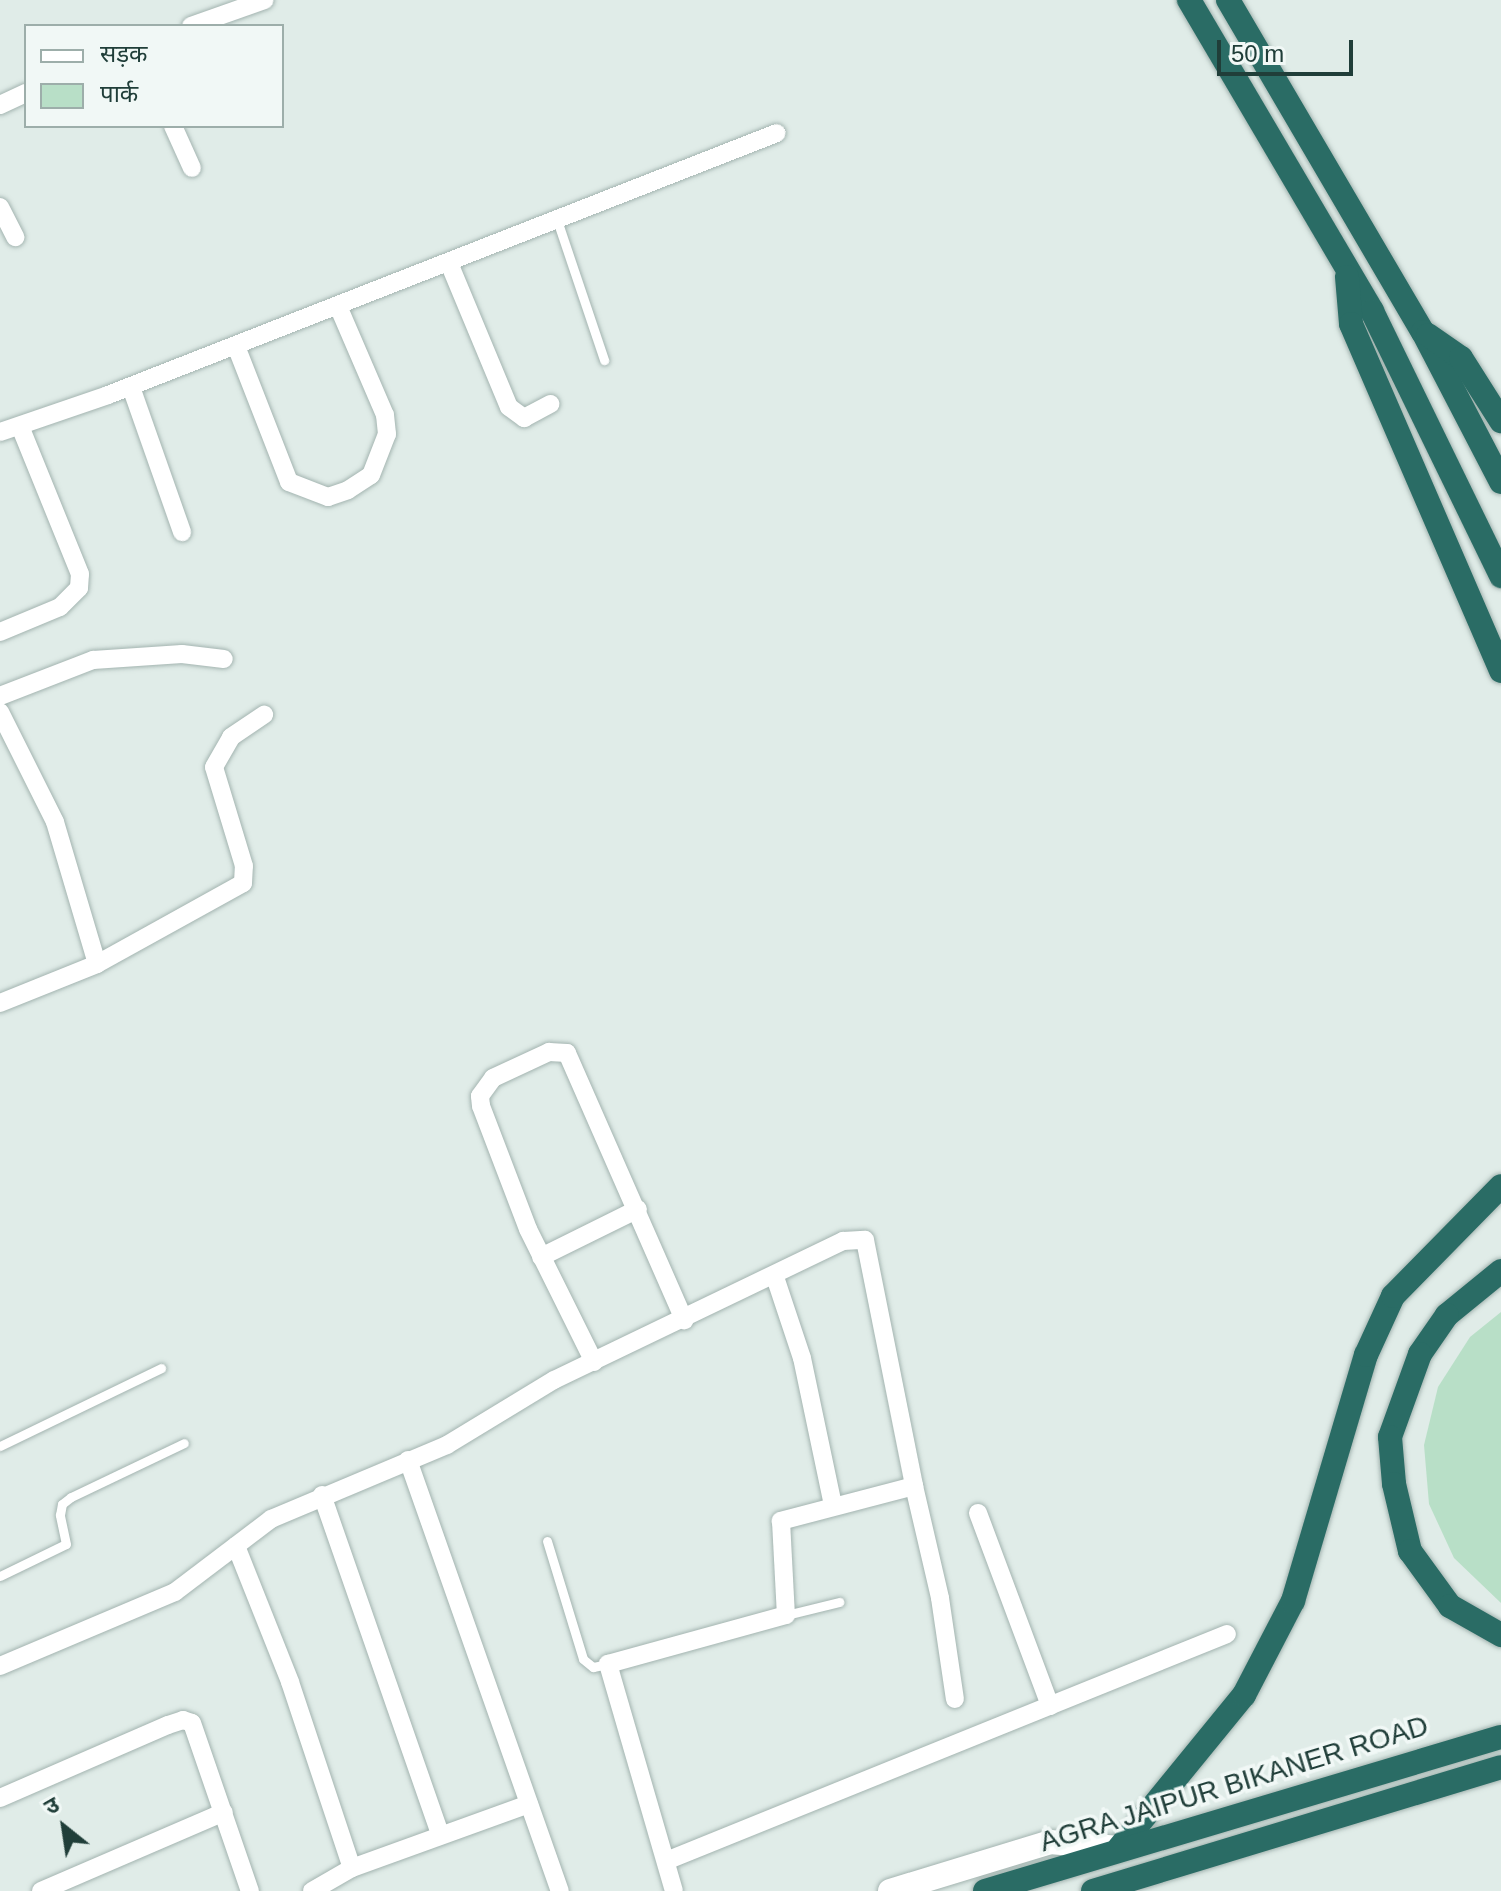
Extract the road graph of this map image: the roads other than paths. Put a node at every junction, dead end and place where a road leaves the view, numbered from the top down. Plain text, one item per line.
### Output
1 (265, 0) edge
2 (1189, 0) edge
3 (1228, 0) edge
4 (197, 24) edge
5 (24, 94) edge
6 (0, 105) edge
7 (174, 128) edge
8 (777, 133) dead end
9 (192, 168) dead end
10 (0, 207) edge
11 (557, 220) junction
12 (15, 237) dead end
13 (449, 263) junction
14 (1347, 269) junction
15 (338, 306) junction
16 (1423, 332) junction
17 (236, 346) junction
18 (604, 360) dead end
19 (131, 387) junction
20 (550, 404) dead end
21 (1501, 421) edge
22 (20, 426) junction
23 (0, 432) edge
24 (1501, 482) edge
25 (182, 532) dead end
26 (1501, 576) edge
27 (0, 632) edge
28 (224, 659) dead end
29 (1501, 671) edge
30 (0, 696) edge
31 (0, 712) edge
32 (264, 715) dead end
33 (97, 964) junction
34 (0, 1003) edge
35 (1501, 1186) edge
36 (638, 1209) junction
37 (541, 1257) junction
38 (1501, 1271) edge
39 (775, 1277) junction
40 (684, 1320) junction
41 (594, 1362) junction
42 (161, 1368) dead end
43 (184, 1443) dead end
44 (0, 1446) edge
45 (408, 1460) junction
46 (914, 1486) junction
47 (322, 1495) junction
48 (833, 1505) junction
49 (978, 1513) dead end
50 (547, 1541) dead end
51 (236, 1546) junction
52 (0, 1576) edge
53 (839, 1602) dead end
54 (786, 1615) junction
55 (1227, 1634) dead end
56 (1501, 1635) edge
57 (608, 1664) junction
58 (0, 1666) edge
59 (955, 1699) dead end
60 (1050, 1706) junction
61 (1501, 1737) edge
62 (1501, 1767) edge
63 (0, 1798) edge
64 (529, 1804) junction
65 (224, 1812) junction
66 (440, 1834) junction
67 (1119, 1848) junction
68 (666, 1861) junction
69 (352, 1868) junction
70 (41, 1891) edge
71 (250, 1891) edge
72 (312, 1891) edge
73 (560, 1891) edge
74 (674, 1891) edge
75 (890, 1891) edge
76 (985, 1891) edge
77 (1093, 1891) edge

1 - 4 street
2 - 14 highway
3 - 16 highway
5 - 6 street
7 - 9 street
8 - 11 street
10 - 12 street
11 - 13 street
11 - 18 lane
13 - 15 street
13 - 20 street
14 - 26 highway
14 - 29 highway
15 - 17 street
15 - 17 street
16 - 21 highway
16 - 24 highway
17 - 19 street
19 - 22 street
19 - 25 street
22 - 23 street
22 - 27 street
28 - 30 street
31 - 33 street
32 - 33 street
33 - 34 street
35 - 67 highway
36 - 37 street
36 - 37 street
36 - 40 street
37 - 41 street
38 - 56 highway
39 - 40 street
39 - 46 street
39 - 48 street
40 - 41 street
41 - 45 street
42 - 44 lane
43 - 52 lane
45 - 47 street
45 - 64 street
46 - 48 street
46 - 59 street
47 - 51 street
47 - 66 street
48 - 54 street
49 - 60 street
50 - 57 lane
51 - 58 street
51 - 69 street
53 - 54 lane
54 - 57 street
55 - 60 street
57 - 68 street
60 - 68 street
61 - 67 highway, AGRA JAIPUR BIKANER ROAD
62 - 77 highway
63 - 65 street
64 - 66 street
64 - 73 street
65 - 70 street
65 - 71 street
66 - 69 street
67 - 75 street
67 - 76 highway, AGRA JAIPUR BIKANER ROAD
68 - 74 street
69 - 72 street

